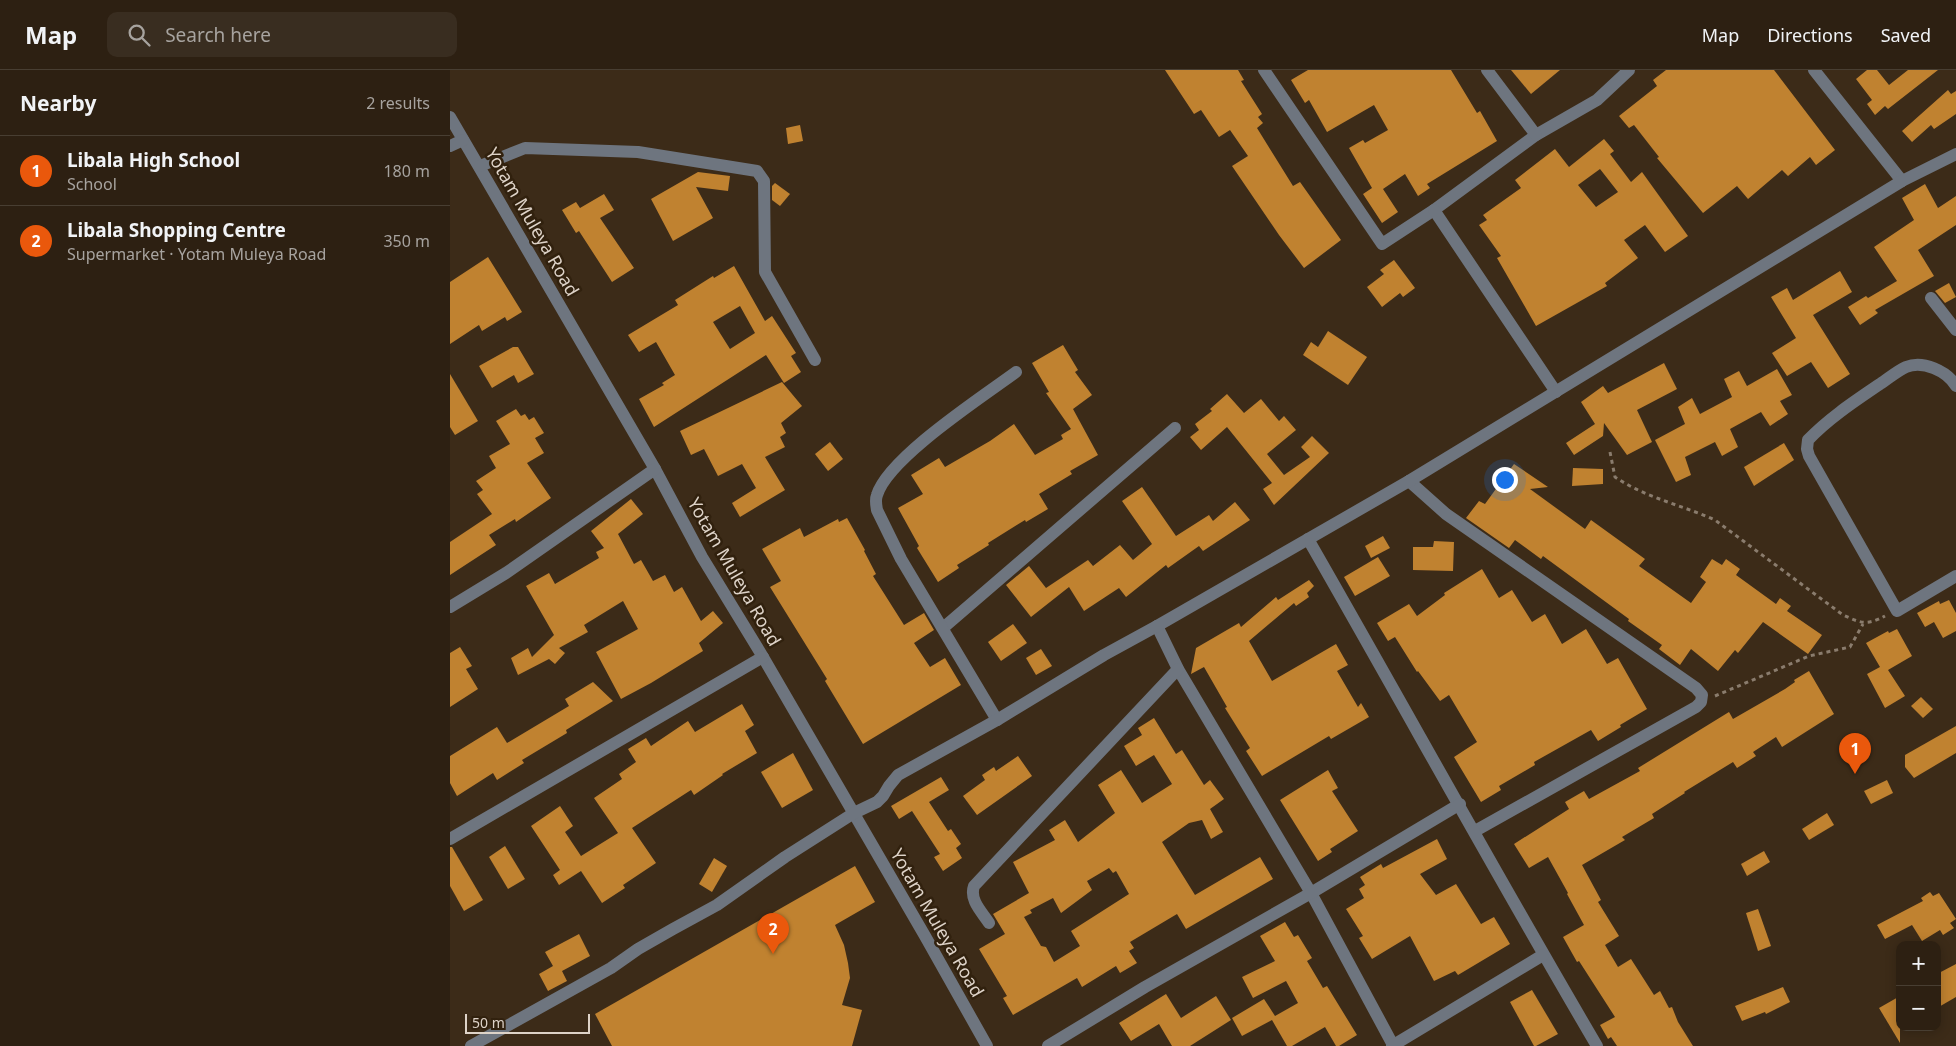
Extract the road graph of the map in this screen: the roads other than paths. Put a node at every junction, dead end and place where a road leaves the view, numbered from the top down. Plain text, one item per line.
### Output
1 (1264, 70) edge
2 (1487, 70) edge
3 (1629, 70) edge
4 (1814, 70) edge
5 (450, 117) edge
6 (1536, 135) junction
7 (464, 140) junction
8 (450, 146) edge
9 (1956, 154) edge
10 (480, 166) junction
11 (1902, 181) junction
12 (1434, 210) junction
13 (1932, 298) dead end
14 (1956, 330) edge
15 (815, 360) dead end
16 (1016, 372) dead end
17 (1954, 378) edge
18 (1556, 392) junction
19 (1176, 428) dead end
20 (655, 469) junction
21 (1409, 481) junction
22 (1308, 539) junction
23 (1956, 576) edge
24 (451, 604) edge
25 (1157, 626) junction
26 (943, 628) junction
27 (763, 657) junction
28 (1178, 669) junction
29 (997, 720) junction
30 (1460, 804) junction
31 (854, 813) junction
32 (1475, 831) junction
33 (450, 839) edge
34 (1310, 893) junction
35 (989, 923) dead end
36 (1544, 955) junction
37 (470, 1046) edge
38 (987, 1046) edge
39 (1048, 1046) edge
40 (1392, 1046) edge
41 (1597, 1046) edge

1 - 12 street
2 - 6 street
3 - 6 street
4 - 11 street
5 - 7 street, Yotam Muleya Road
6 - 12 street
7 - 8 street
7 - 10 street, Yotam Muleya Road
9 - 11 street
10 - 15 street
10 - 20 street, Yotam Muleya Road
11 - 18 street
12 - 18 street
13 - 14 street
16 - 26 street
17 - 23 street
18 - 21 street
19 - 26 street
20 - 24 street
20 - 27 street, Yotam Muleya Road
21 - 22 street
21 - 32 street
22 - 25 street
22 - 30 street
25 - 28 street
25 - 29 street
26 - 29 street
27 - 31 street, Yotam Muleya Road
27 - 33 street
28 - 34 street
28 - 35 street
29 - 31 street
30 - 32 street
30 - 34 street
31 - 37 street
31 - 38 street, Yotam Muleya Road
32 - 36 street
34 - 39 street
34 - 40 street
36 - 40 street
36 - 41 street

